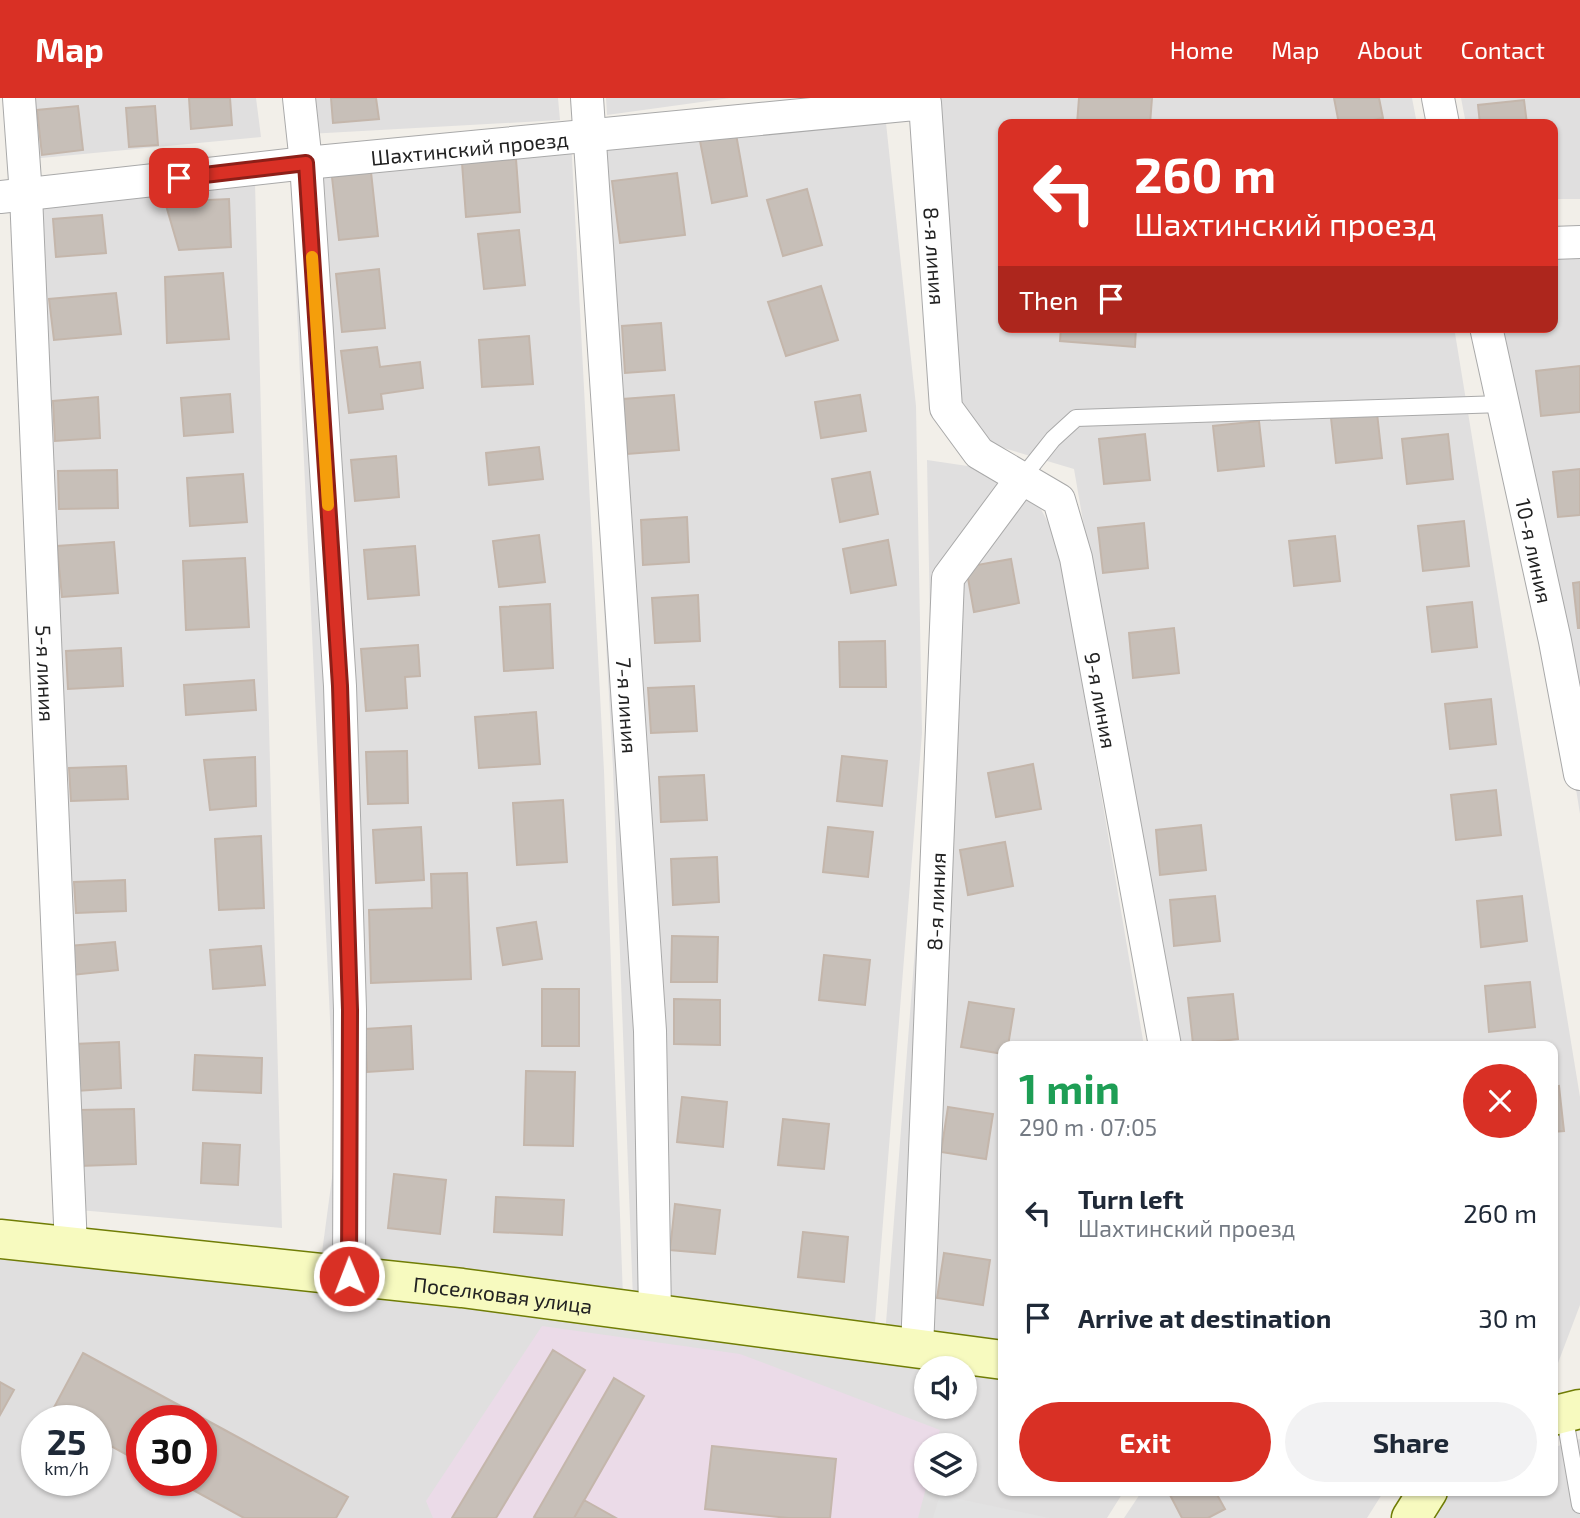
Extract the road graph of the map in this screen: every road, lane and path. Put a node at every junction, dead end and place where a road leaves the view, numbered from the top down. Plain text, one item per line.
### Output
1 (19, 98) edge
2 (299, 98) edge
3 (587, 98) edge
4 (1438, 98) edge
5 (918, 101) edge
6 (1442, 119) edge
7 (590, 136) junction
8 (306, 163) junction
9 (13, 196) edge
10 (1580, 242) edge
11 (1558, 243) edge
12 (1487, 333) edge
13 (1502, 404) junction
14 (946, 408) joint
15 (1022, 478) junction
16 (1580, 774) edge
17 (1164, 1041) edge
18 (0, 1239) edge
19 (71, 1247) junction
20 (349, 1276) junction
21 (655, 1314) junction
22 (917, 1349) junction
23 (998, 1359) edge
24 (1565, 1413) edge
25 (1425, 1496) edge
26 (1580, 1504) edge
27 (1411, 1518) edge

1 - 9 street, 5-я линия
2 - 8 street
3 - 7 street, 7-я линия
4 - 6 street
5 - 7 street, Шахтинский проезд
5 - 14 street, 8-я линия
7 - 8 street, Шахтинский проезд
7 - 21 street, 7-я линия
8 - 9 street, Шахтинский проезд
8 - 20 street
9 - 19 street, 5-я линия
10 - 11 street
12 - 13 street, 10-я линия
13 - 15 lane
13 - 16 street, 10-я линия
14 - 15 street, 9-я линия
15 - 17 street, 9-я линия
15 - 22 street, 8-я линия
18 - 19 street, Поселковая улица
19 - 20 street, Поселковая улица
20 - 21 street, Поселковая улица
21 - 22 street, Поселковая улица
22 - 23 street, Поселковая улица
24 - 26 lane
25 - 27 street

